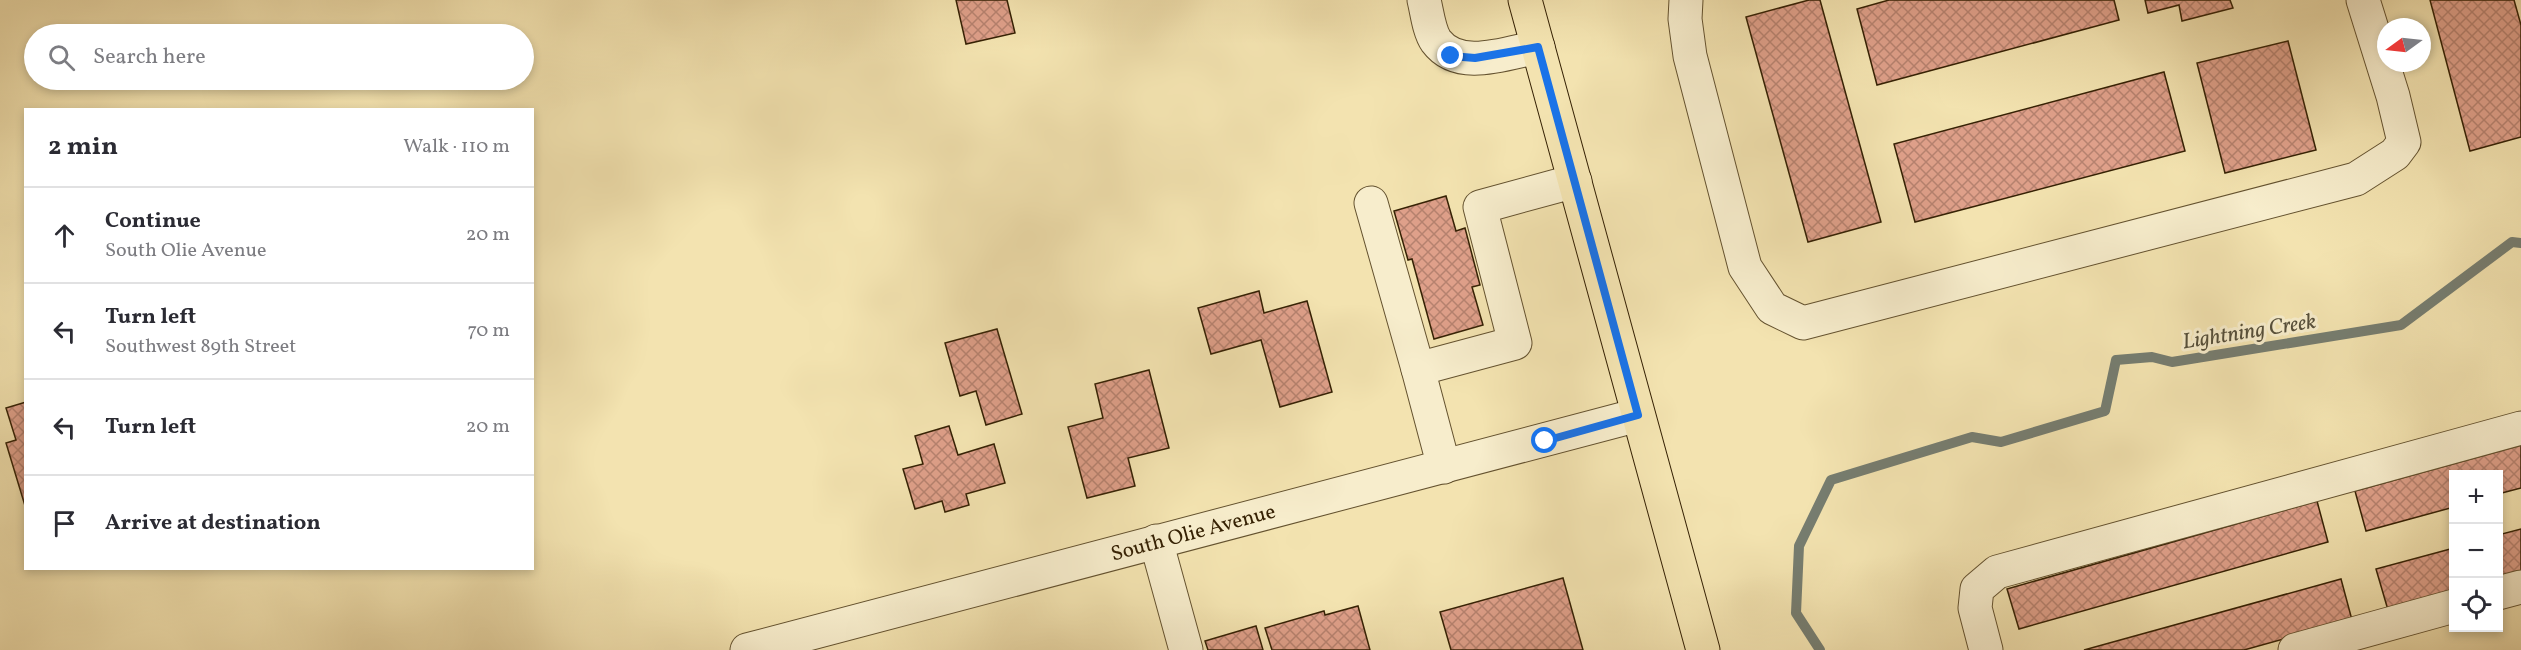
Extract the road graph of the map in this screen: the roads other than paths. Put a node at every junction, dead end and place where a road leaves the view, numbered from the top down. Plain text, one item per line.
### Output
1 (1424, 0) edge
2 (1525, 0) edge
3 (1686, 0) edge
4 (2363, 0) edge
5 (1538, 47) junction
6 (1575, 181) junction
7 (1371, 203) dead end
8 (1418, 369) junction
9 (1638, 415) junction
10 (2521, 428) edge
11 (1444, 467) junction
12 (1156, 541) junction
13 (2521, 587) edge
14 (2503, 592) edge
15 (2449, 607) edge
16 (747, 650) edge
17 (1185, 650) edge
18 (1702, 650) edge
19 (1986, 650) edge
20 (2295, 650) edge

1 - 5 street
2 - 5 main road
3 - 4 street
5 - 6 main road
6 - 8 street
6 - 9 main road
7 - 8 street
8 - 11 street
9 - 11 street, South Olie Avenue
9 - 18 main road
10 - 19 street
11 - 12 street, South Olie Avenue
12 - 16 street, South Olie Avenue
12 - 17 street
13 - 14 street
15 - 20 street

